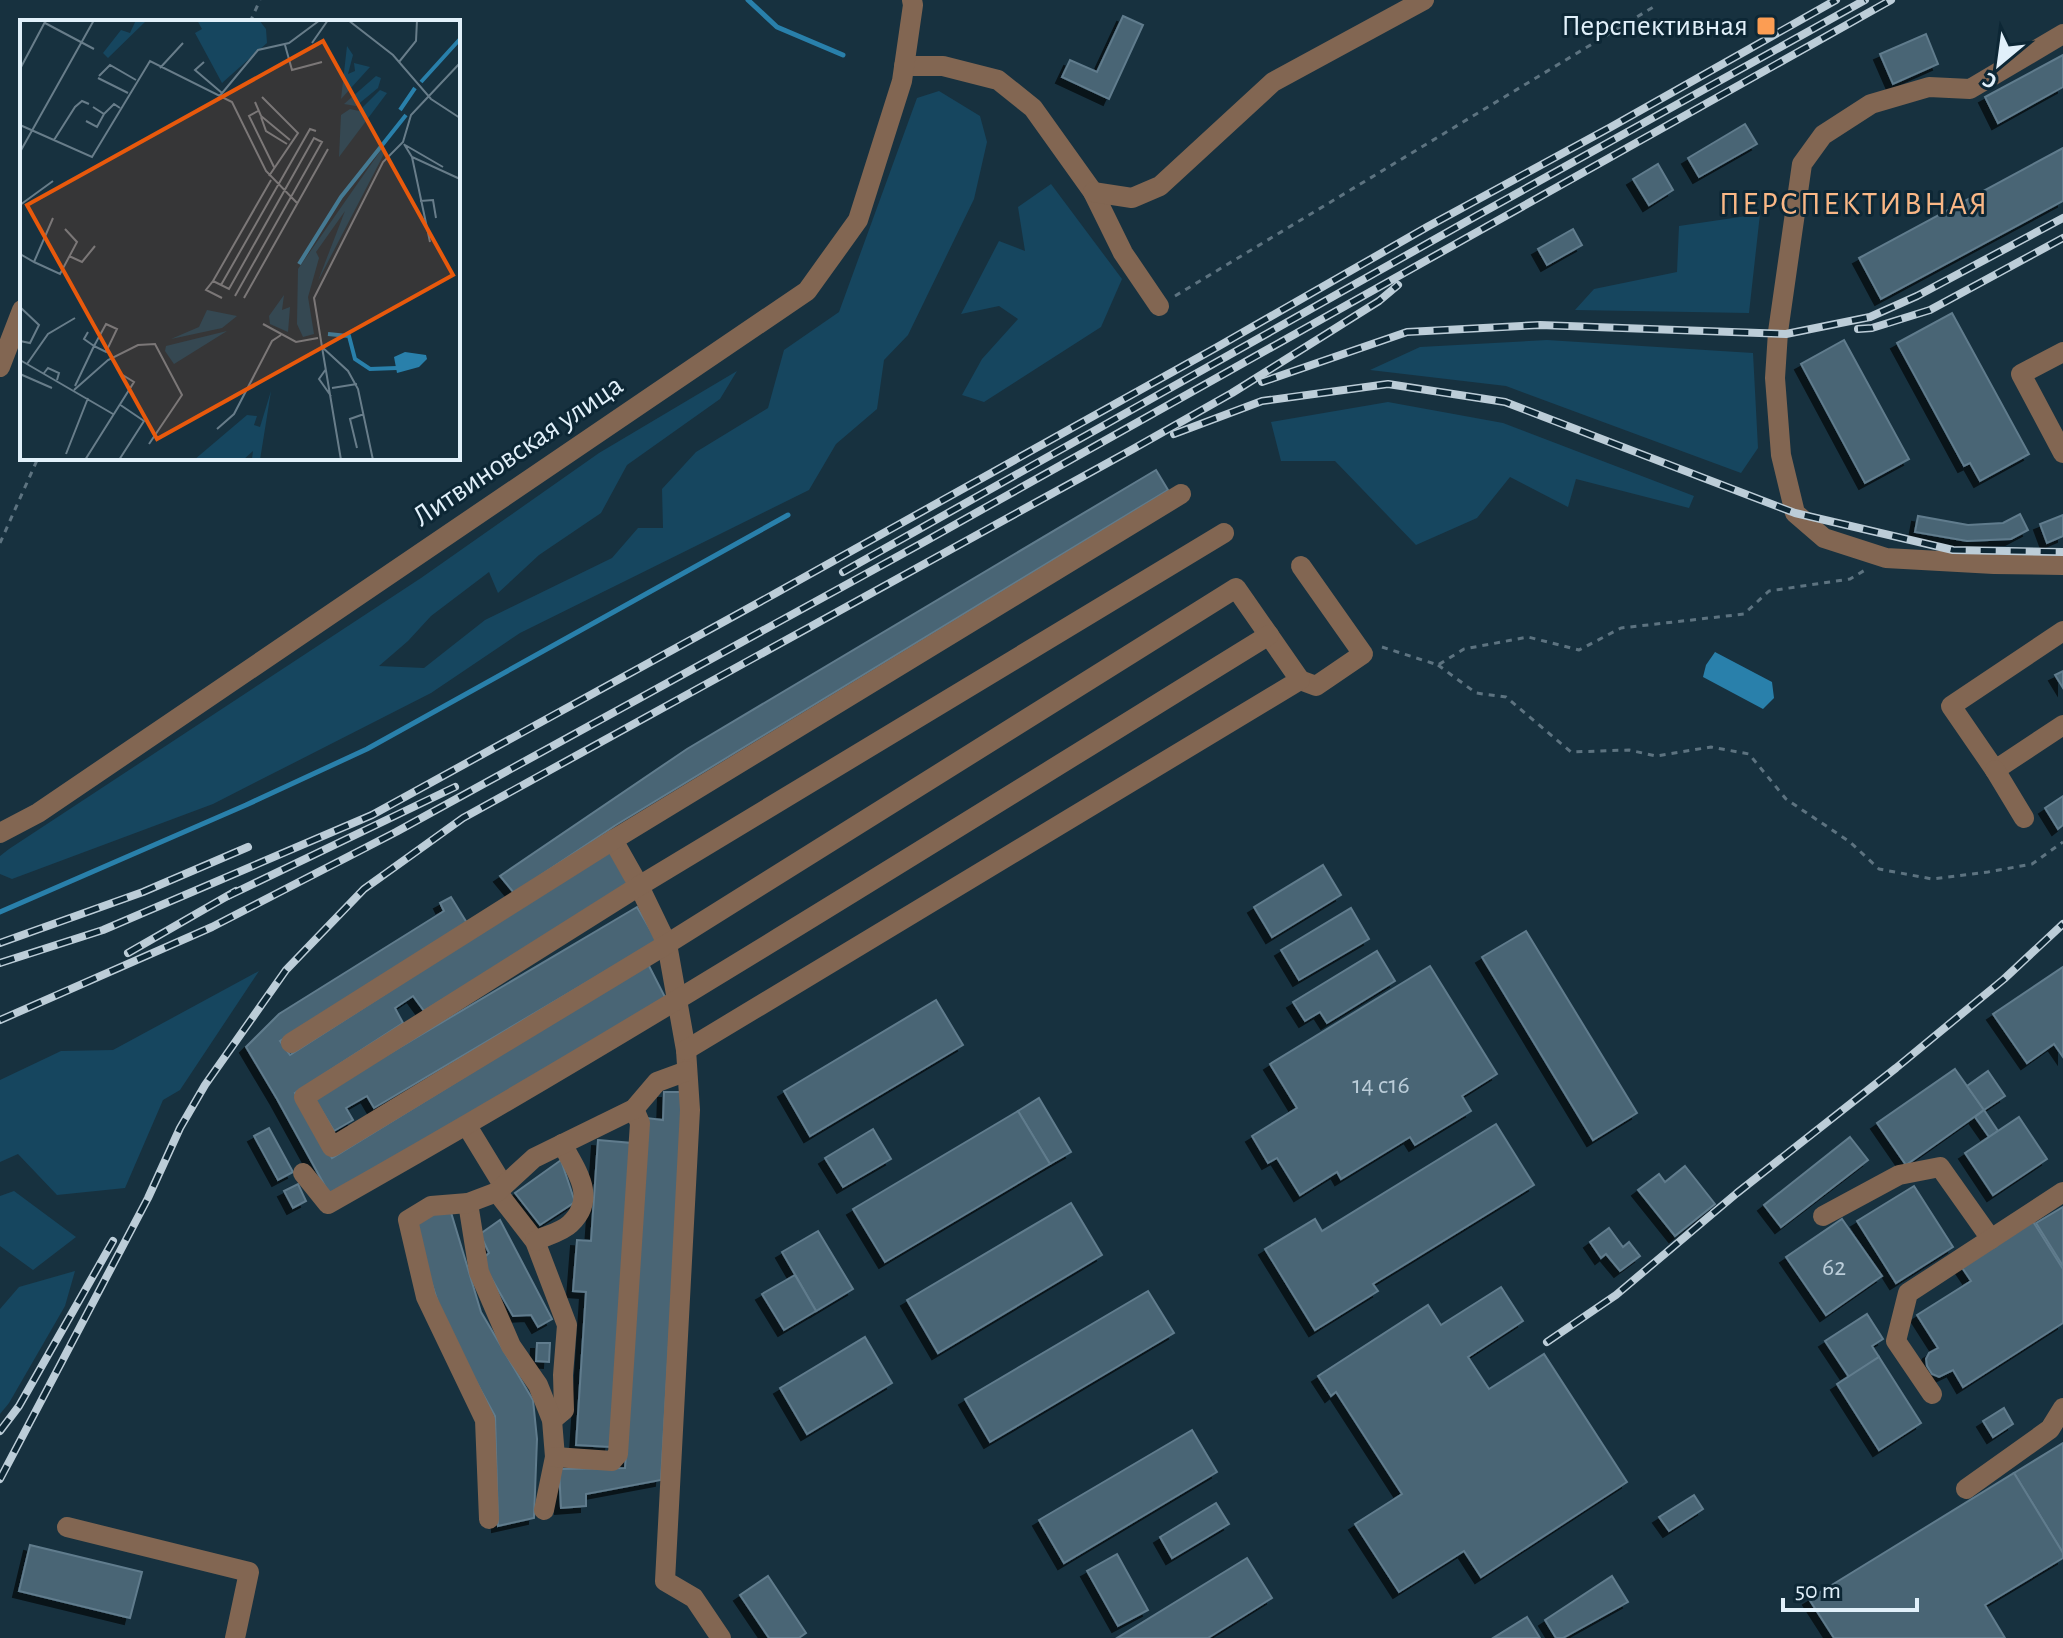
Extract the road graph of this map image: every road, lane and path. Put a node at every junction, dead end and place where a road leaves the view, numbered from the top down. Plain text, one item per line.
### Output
1 (260, 0) edge
2 (1424, 0) edge
3 (913, 2) edge
4 (1655, 6) dead end
5 (251, 20) edge
6 (2063, 34) edge
7 (904, 66) junction
8 (1093, 192) junction
9 (1159, 306) joint
10 (20, 315) edge
11 (2063, 352) edge
12 (0, 367) edge
13 (2063, 453) edge
14 (37, 460) edge
15 (1181, 494) dead end
16 (1224, 533) dead end
17 (0, 543) edge
18 (1886, 558) junction
19 (2063, 565) edge
20 (1301, 566) dead end
21 (2063, 631) edge
22 (1269, 635) junction
23 (1363, 654) junction
24 (1438, 665) junction
25 (1300, 680) junction
26 (2063, 725) edge
27 (1995, 770) junction
28 (2024, 818) dead end
29 (0, 833) edge
30 (613, 840) junction
31 (2063, 842) edge
32 (639, 886) junction
33 (667, 944) junction
34 (677, 1000) junction
35 (291, 1043) dead end
36 (686, 1050) junction
37 (687, 1071) junction
38 (634, 1109) junction
39 (467, 1126) junction
40 (562, 1144) junction
41 (303, 1173) dead end
42 (500, 1189) junction
43 (2063, 1192) edge
44 (468, 1203) junction
45 (1823, 1216) dead end
46 (1991, 1239) junction
47 (535, 1241) junction
48 (563, 1375) junction
49 (538, 1385) junction
50 (1932, 1394) dead end
51 (2063, 1408) edge
52 (552, 1420) junction
53 (555, 1457) junction
54 (1966, 1489) dead end
55 (544, 1510) dead end
56 (489, 1519) dead end
57 (67, 1527) dead end
58 (235, 1638) edge
59 (721, 1638) edge

1 - 5 path
2 - 8 street
3 - 7 street, Литвиновская улица
4 - 9 path
6 - 18 street
7 - 8 street
7 - 29 street, Литвиновская улица
8 - 9 street
10 - 12 street
11 - 13 street
14 - 17 path
15 - 30 street
16 - 32 street
18 - 19 street
18 - 24 path
20 - 23 street
21 - 27 street
22 - 25 street
22 - 33 street
22 - 34 street
23 - 24 path
23 - 25 street
24 - 31 path
25 - 36 street
26 - 27 street
27 - 28 street
30 - 32 street
30 - 35 street
32 - 33 street
32 - 33 street
33 - 34 street
34 - 36 street
34 - 39 street
36 - 37 street
37 - 38 street
37 - 59 street
38 - 40 street
38 - 53 street
39 - 41 street
39 - 42 street
40 - 42 street
40 - 47 street
42 - 44 street
42 - 47 street
43 - 46 street
44 - 49 street
44 - 56 street
45 - 46 street
46 - 50 street
47 - 48 street
48 - 49 street
48 - 52 street
49 - 52 street
51 - 54 street
52 - 53 street
53 - 55 street
57 - 58 street

